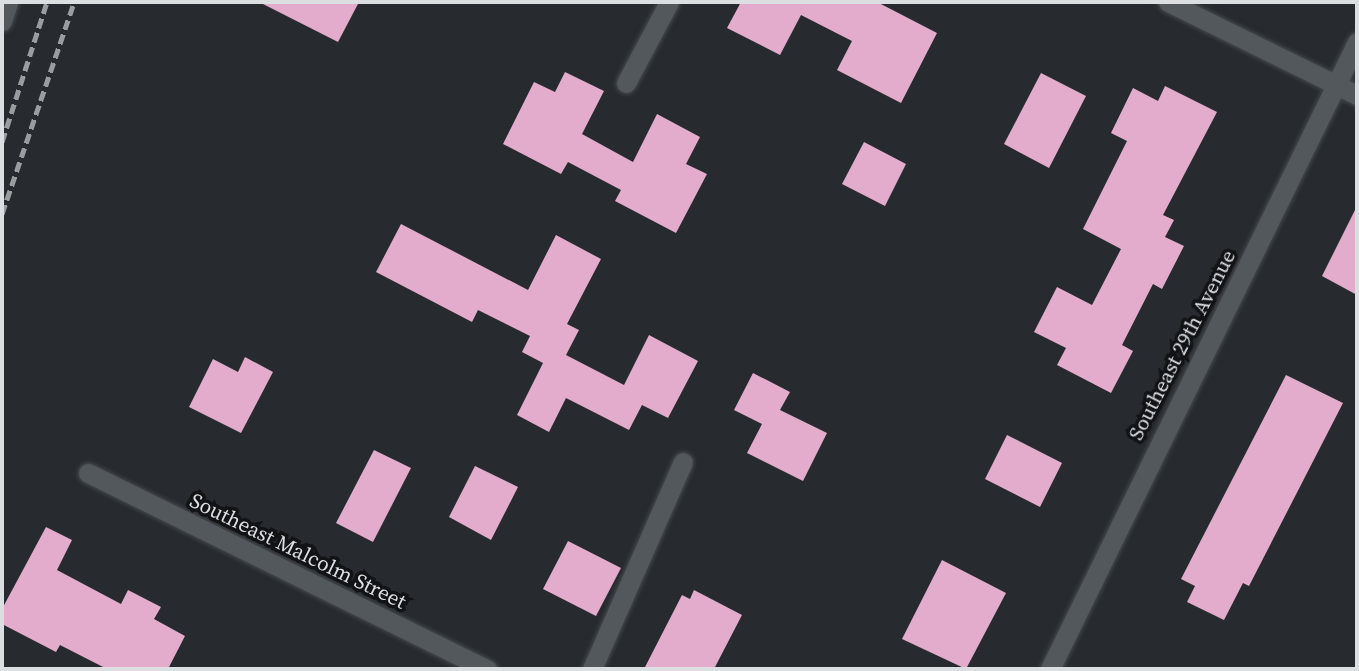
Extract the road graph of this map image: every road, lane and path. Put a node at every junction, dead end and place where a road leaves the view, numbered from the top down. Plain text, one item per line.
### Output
1 (8, 2) edge
2 (669, 2) edge
3 (1168, 2) edge
4 (2, 21) edge
5 (1357, 42) edge
6 (626, 83) dead end
7 (1337, 85) junction
8 (1357, 95) edge
9 (683, 462) dead end
10 (88, 473) dead end
11 (487, 669) edge
12 (592, 669) edge
13 (1050, 669) edge

1 - 4 street
2 - 6 street
3 - 7 street
5 - 7 street, Southeast 29th Avenue
7 - 8 street
7 - 13 street, Southeast 29th Avenue
9 - 12 street
10 - 11 street, Southeast Malcolm Street

